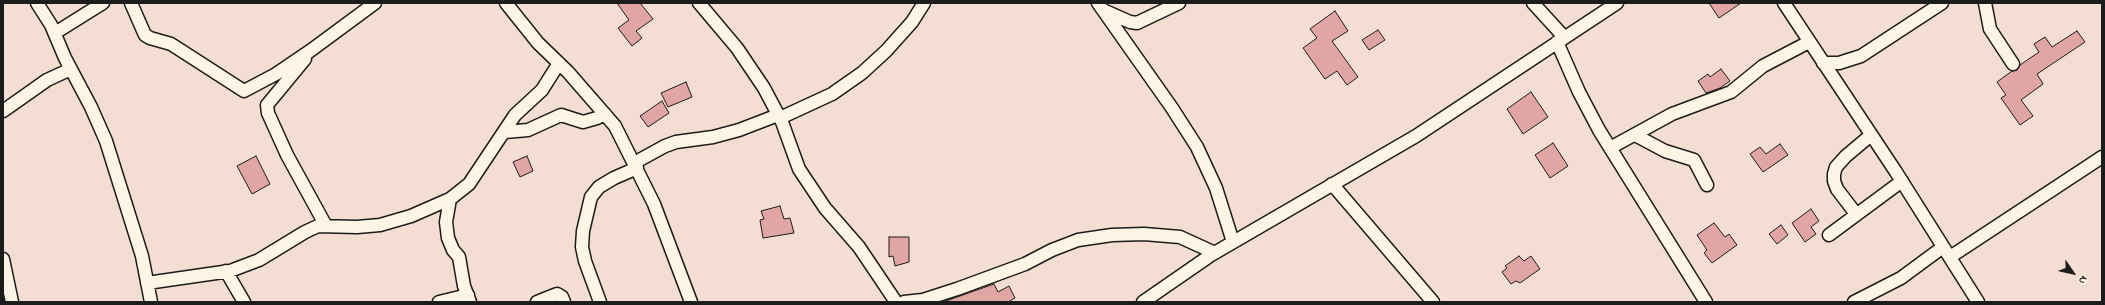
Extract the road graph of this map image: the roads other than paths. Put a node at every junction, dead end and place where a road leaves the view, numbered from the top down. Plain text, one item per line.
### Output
1 (36, 3) edge
2 (103, 3) edge
3 (131, 3) edge
4 (375, 3) edge
5 (506, 3) edge
6 (699, 3) edge
7 (924, 3) edge
8 (1179, 3) edge
9 (1533, 3) edge
10 (1617, 3) edge
11 (1784, 3) edge
12 (1942, 3) edge
13 (1984, 3) edge
14 (1100, 6) edge
15 (55, 33) junction
16 (1560, 39) junction
17 (1810, 42) junction
18 (311, 51) junction
19 (559, 63) junction
20 (1823, 63) junction
21 (2013, 64) dead end
22 (71, 69) junction
23 (5, 109) edge
24 (605, 114) junction
25 (779, 116) junction
26 (505, 132) junction
27 (1635, 135) junction
28 (1871, 135) junction
29 (1610, 148) junction
30 (2102, 157) edge
31 (636, 166) junction
32 (1902, 181) junction
33 (1332, 184) junction
34 (1707, 185) dead end
35 (450, 199) junction
36 (1856, 214) junction
37 (326, 226) junction
38 (1829, 235) dead end
39 (1233, 242) junction
40 (1947, 252) junction
41 (1215, 253) junction
42 (3, 259) edge
43 (226, 271) junction
44 (4, 274) edge
45 (147, 284) junction
46 (469, 299) edge
47 (12, 302) edge
48 (151, 302) edge
49 (244, 302) edge
50 (439, 302) edge
51 (537, 302) edge
52 (564, 302) edge
53 (600, 302) edge
54 (691, 302) edge
55 (896, 302) edge
56 (904, 302) edge
57 (1144, 302) edge
58 (1433, 302) edge
59 (1706, 302) edge
60 (1854, 302) edge
61 (1978, 302) edge

1 - 15 street
2 - 15 street
3 - 18 street
4 - 18 street
5 - 19 street
6 - 25 street
7 - 25 street
8 - 14 street
9 - 16 street
10 - 16 street
11 - 17 street
12 - 20 street
13 - 21 street
14 - 39 street
15 - 22 street
16 - 29 street
16 - 33 street
17 - 20 street
17 - 27 street
18 - 37 street
19 - 24 street
19 - 26 street
20 - 28 street
22 - 23 street
22 - 45 street
24 - 26 street
24 - 31 street
25 - 31 street
25 - 55 street
26 - 35 street
27 - 29 street
27 - 34 street
28 - 32 street
28 - 36 street
29 - 59 street
30 - 40 street
31 - 53 street
31 - 54 street
32 - 36 street
32 - 40 street
33 - 39 street
33 - 58 street
35 - 37 street
35 - 46 street
36 - 38 street
37 - 43 street
39 - 41 street
40 - 60 street
40 - 61 street
41 - 56 street
41 - 57 street
42 - 44 street
43 - 45 street
43 - 49 street
44 - 47 street
45 - 48 street
46 - 50 street
51 - 52 street

